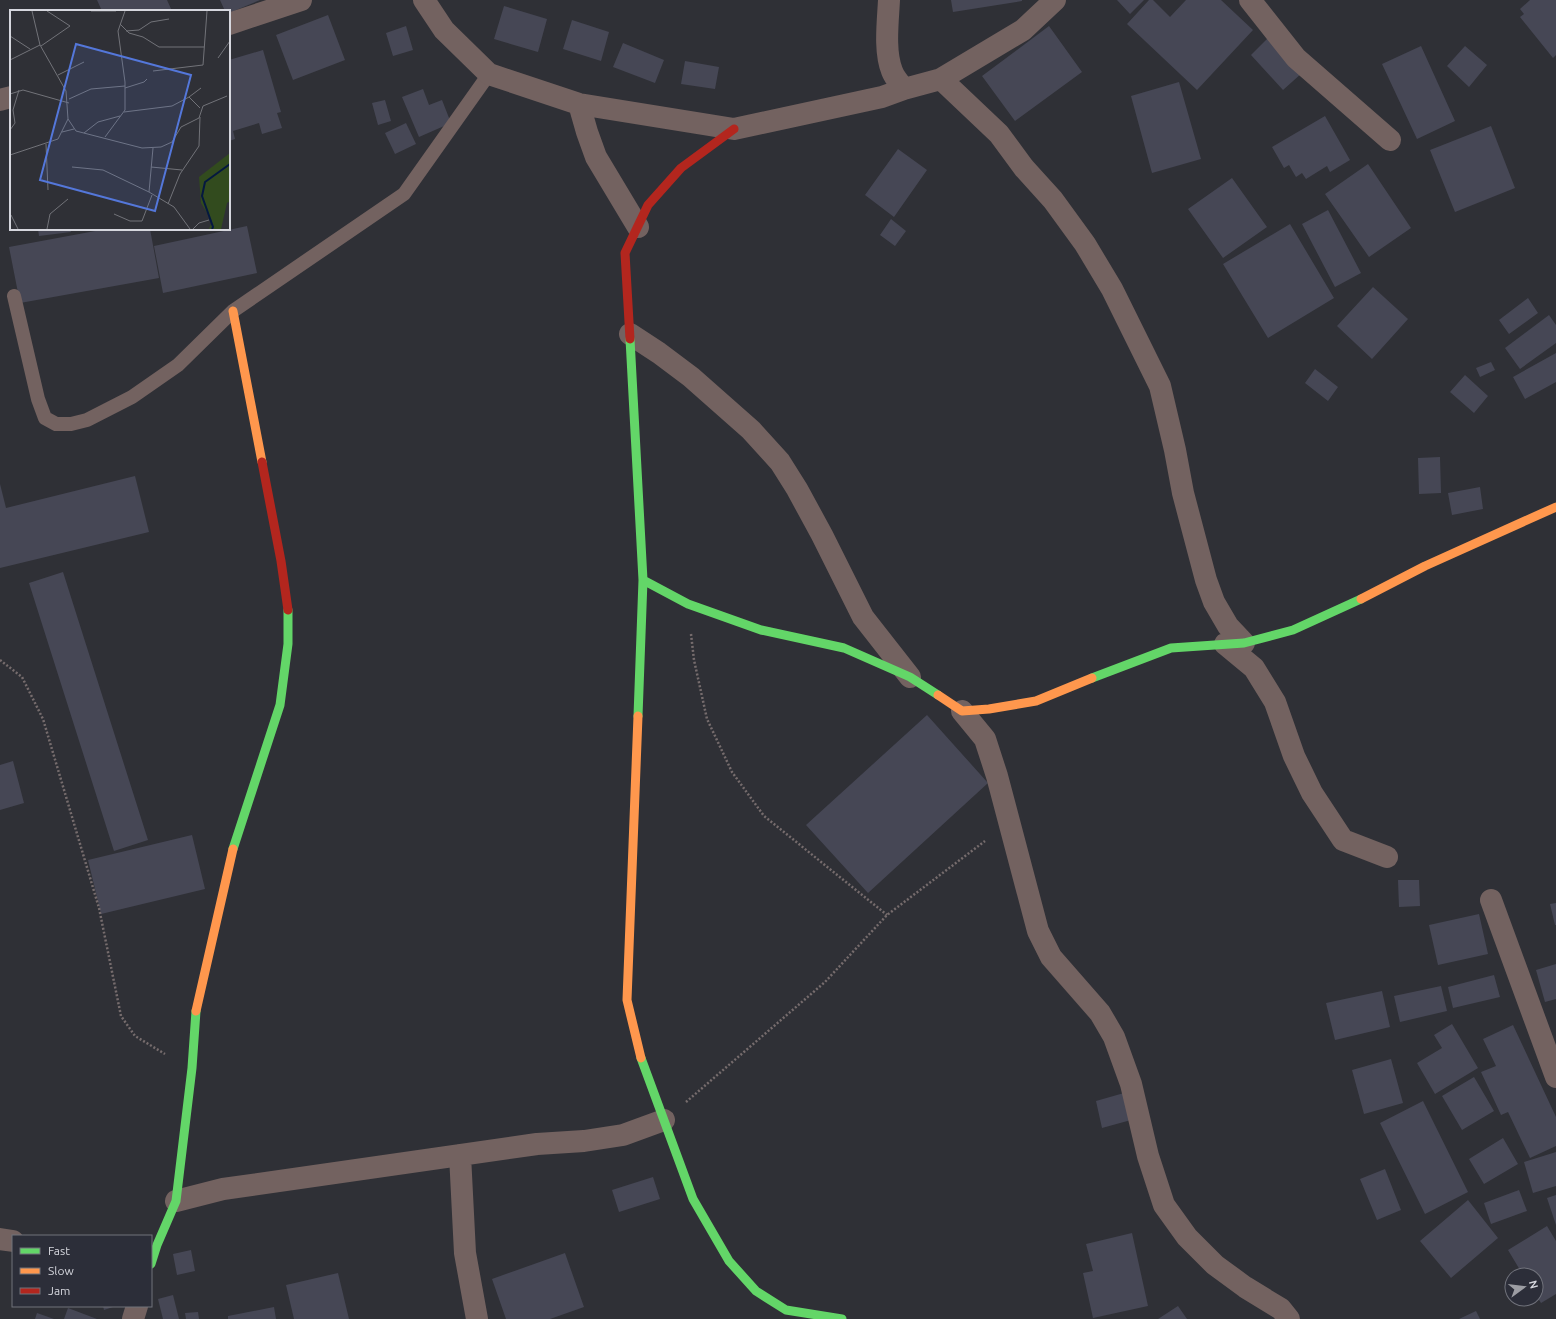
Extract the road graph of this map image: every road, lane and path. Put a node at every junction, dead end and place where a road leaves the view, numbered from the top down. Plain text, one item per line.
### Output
1 (301, 0) edge
2 (424, 0) edge
3 (889, 0) edge
4 (1055, 0) edge
5 (1250, 0) edge
6 (230, 24) edge
7 (489, 74) junction
8 (941, 79) junction
9 (904, 89) junction
10 (10, 97) edge
11 (0, 100) edge
12 (579, 104) junction
13 (734, 129) junction
14 (1390, 140) dead end
15 (638, 227) junction
16 (14, 296) dead end
17 (233, 311) junction
18 (630, 334) junction
19 (1556, 507) edge
20 (643, 580) junction
21 (688, 604) junction
22 (1235, 644) junction
23 (0, 660) edge
24 (910, 677) junction
25 (962, 711) junction
26 (1009, 823) junction
27 (1387, 857) dead end
28 (1491, 900) dead end
29 (887, 915) junction
30 (192, 1068) junction
31 (1556, 1078) edge
32 (664, 1120) junction
33 (460, 1156) junction
34 (176, 1201) junction
35 (0, 1239) edge
36 (12, 1241) edge
37 (153, 1252) edge
38 (137, 1307) edge
39 (133, 1319) edge
40 (476, 1319) edge
41 (842, 1319) edge
42 (1289, 1319) edge

1 - 6 street
2 - 7 street
3 - 9 street
4 - 8 street
5 - 14 street
7 - 12 street
7 - 17 lane
8 - 9 street
8 - 22 street
9 - 13 street
10 - 11 street
12 - 13 street
12 - 15 street
13 - 15 street
15 - 18 street
16 - 17 lane
17 - 30 street
18 - 20 street
18 - 24 street
19 - 22 street
20 - 21 street
20 - 32 street
21 - 24 street
21 - 29 path
22 - 25 street
22 - 27 street
23 - 30 path
24 - 25 street
25 - 26 street
26 - 29 path
26 - 42 street
28 - 31 street
29 - 32 path
30 - 34 street
32 - 33 street
32 - 41 street
33 - 34 street
33 - 40 street
34 - 37 street
35 - 36 street
38 - 39 street

